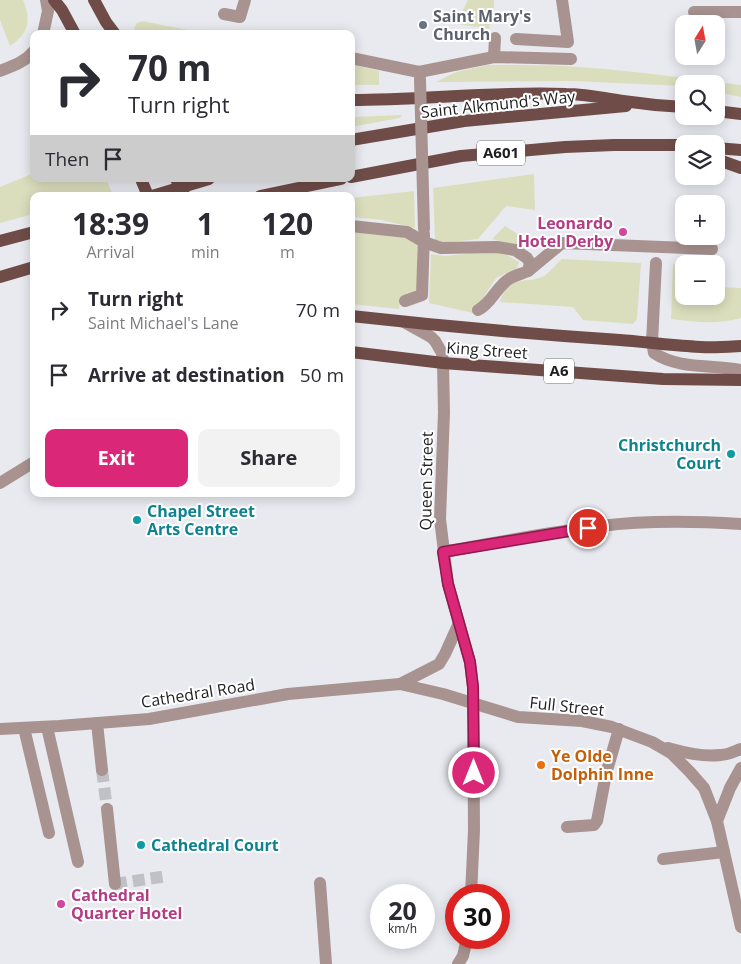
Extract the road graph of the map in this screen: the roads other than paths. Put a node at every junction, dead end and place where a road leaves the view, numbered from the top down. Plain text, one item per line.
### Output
1 (46, 0) edge
2 (54, 0) edge
3 (94, 0) edge
4 (244, 0) edge
5 (562, 0) edge
6 (694, 12) dead end
7 (741, 12) edge
8 (224, 14) dead end
9 (109, 28) edge
10 (44, 30) edge
11 (73, 30) edge
12 (495, 38) dead end
13 (516, 40) dead end
14 (30, 55) edge
15 (494, 57) junction
16 (355, 59) edge
17 (571, 59) dead end
18 (0, 71) edge
19 (420, 75) junction
20 (355, 100) edge
21 (648, 104) junction
22 (675, 107) edge
23 (725, 112) edge
24 (741, 114) edge
25 (355, 139) edge
26 (652, 145) junction
27 (675, 146) edge
28 (675, 149) edge
29 (725, 149) edge
30 (741, 150) edge
31 (725, 162) edge
32 (741, 168) edge
33 (355, 176) edge
34 (198, 182) edge
35 (327, 182) edge
36 (164, 192) edge
37 (279, 192) edge
38 (355, 226) edge
39 (30, 233) edge
40 (424, 236) junction
41 (0, 241) edge
42 (712, 249) dead end
43 (656, 264) dead end
44 (30, 268) edge
45 (528, 271) junction
46 (0, 277) edge
47 (405, 301) dead end
48 (478, 310) dead end
49 (355, 316) edge
50 (404, 322) junction
51 (652, 342) junction
52 (741, 346) edge
53 (355, 352) edge
54 (443, 363) junction
55 (741, 370) edge
56 (741, 380) edge
57 (30, 464) edge
58 (0, 483) edge
59 (741, 524) edge
60 (443, 552) junction
61 (459, 623) junction
62 (400, 684) junction
63 (474, 703) junction
64 (97, 723) junction
65 (47, 727) junction
66 (24, 728) junction
67 (0, 729) edge
68 (619, 730) junction
69 (652, 742) junction
70 (741, 749) edge
71 (741, 768) edge
72 (102, 770) tunnel mouth
73 (107, 809) tunnel mouth
74 (717, 821) junction
75 (567, 827) dead end
76 (50, 833) dead end
77 (724, 852) junction
78 (663, 859) dead end
79 (78, 862) dead end
80 (320, 883) dead end
81 (116, 884) dead end
82 (472, 884) edge
83 (738, 903) edge
84 (741, 927) edge
85 (465, 949) edge
86 (326, 964) edge
87 (458, 964) edge

1 - 10 street
2 - 11 main road
3 - 9 main road
4 - 8 street
5 - 13 street
6 - 7 street
12 - 15 street
14 - 18 street
15 - 17 street
15 - 19 street
16 - 19 street
19 - 40 street, bridge
20 - 21 main road, Saint Alkmund's Way
21 - 22 main road, Saint Alkmund's Way / A601
21 - 25 main road, Saint Alkmund's Way / A601
23 - 24 main road
26 - 27 main road, A601
26 - 28 main road
26 - 33 main road, A601
29 - 30 main road
31 - 32 main road
34 - 36 main road
35 - 37 main road
38 - 40 street
39 - 41 main road
40 - 45 street
40 - 47 street
42 - 45 street
43 - 51 street
44 - 46 main road
45 - 48 street
49 - 50 main road
50 - 51 main road
50 - 54 street
51 - 52 main road
51 - 55 street
53 - 54 main road, King Street / A6
54 - 56 main road, King Street / A6
54 - 60 street, Queen Street
57 - 58 street
59 - 60 street
60 - 61 street, Queen Street
61 - 62 street, Cathedral Road
61 - 63 street, Queen Street
62 - 63 street, Cathedral Road
62 - 64 street, Cathedral Road
63 - 68 street, Full Street
63 - 82 street, Queen Street
64 - 65 street, Cathedral Road
64 - 72 street
65 - 66 street, Cathedral Road
65 - 79 street
66 - 67 street, Cathedral Road
66 - 76 street
68 - 69 street, Full Street
68 - 75 street
69 - 70 street
69 - 74 street, Full Street
71 - 74 street
73 - 81 street
74 - 77 street, Full Street
77 - 78 street
77 - 83 street, Full Street
80 - 86 street
83 - 84 street, Full Street
85 - 87 street

